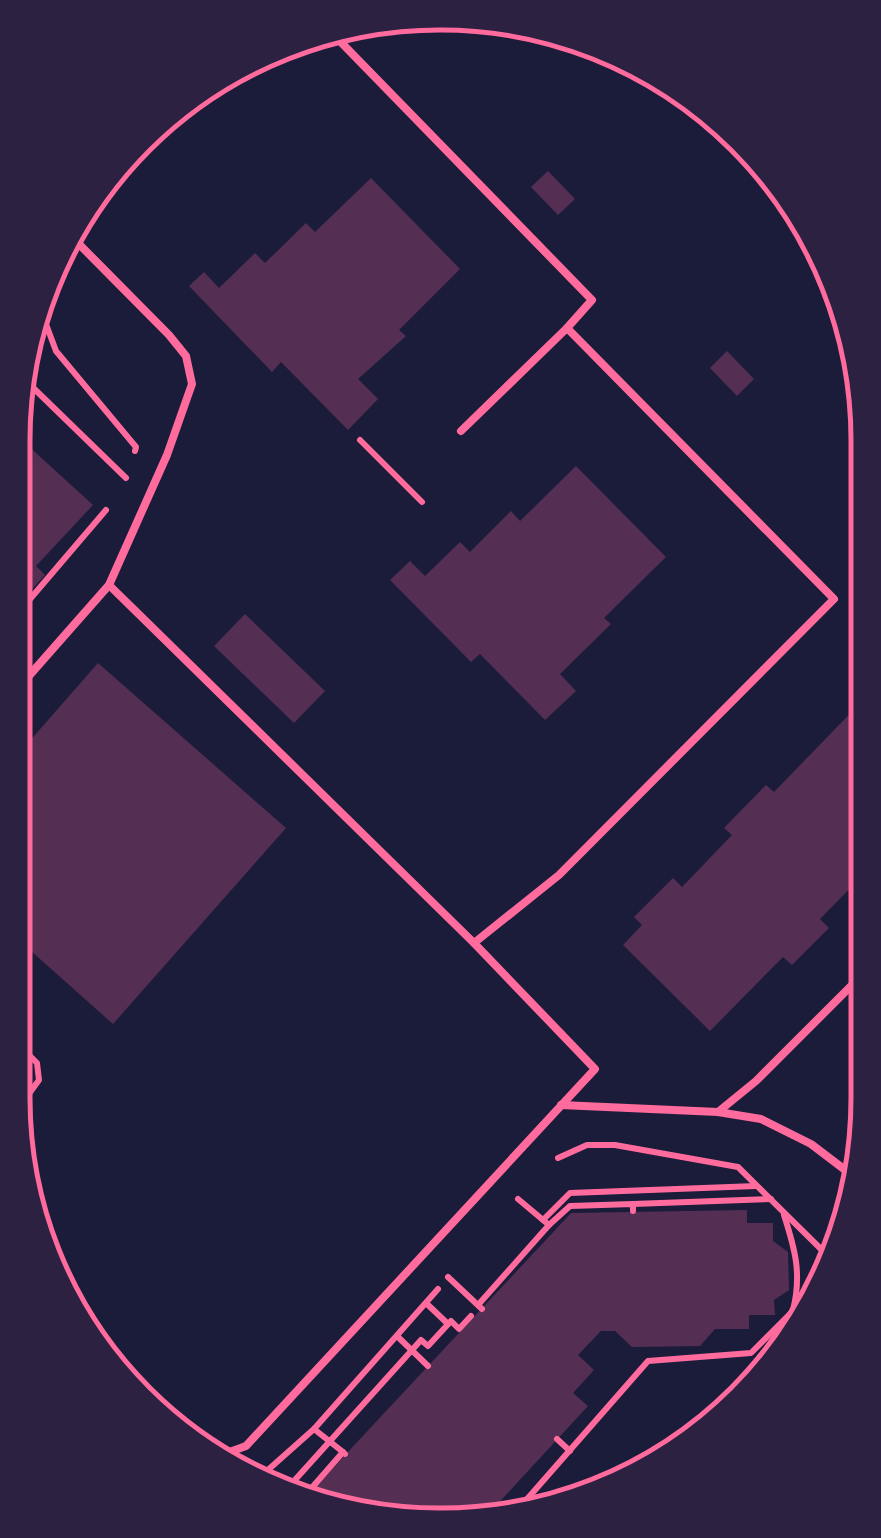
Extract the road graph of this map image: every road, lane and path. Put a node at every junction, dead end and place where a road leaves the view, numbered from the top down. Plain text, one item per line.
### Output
1 (341, 42) edge
2 (80, 245) edge
3 (47, 326) edge
4 (567, 328) junction
5 (34, 388) edge
6 (461, 431) dead end
7 (360, 440) dead end
8 (118, 496) dead end
9 (422, 502) dead end
10 (109, 585) junction
11 (30, 599) edge
12 (30, 675) edge
13 (474, 943) junction
14 (851, 986) edge
15 (30, 1057) edge
16 (30, 1092) edge
17 (561, 1104) junction
18 (718, 1112) junction
19 (550, 1165) dead end
20 (844, 1169) edge
21 (758, 1186) junction
22 (527, 1188) dead end
23 (518, 1199) junction
24 (770, 1199) junction
25 (506, 1212) dead end
26 (783, 1212) junction
27 (546, 1223) junction
28 (822, 1250) edge
29 (460, 1264) dead end
30 (448, 1276) junction
31 (426, 1303) junction
32 (794, 1305) edge
33 (471, 1316) dead end
34 (788, 1316) edge
35 (448, 1324) junction
36 (396, 1336) junction
37 (412, 1350) junction
38 (428, 1366) dead end
39 (314, 1429) junction
40 (557, 1439) dead end
41 (331, 1442) junction
42 (570, 1450) junction
43 (232, 1451) edge
44 (268, 1470) edge
45 (294, 1481) edge
46 (312, 1487) edge
47 (528, 1498) edge

1 - 4 lane
2 - 10 lane
3 - 5 path
4 - 6 lane
4 - 13 lane
7 - 9 path
8 - 11 path
10 - 12 lane
10 - 13 lane
13 - 17 lane
14 - 18 lane
15 - 16 path
17 - 18 lane
17 - 43 lane
18 - 20 lane
19 - 21 path
21 - 24 path
21 - 27 path
22 - 23 path
23 - 25 path
23 - 27 path
24 - 26 path
24 - 27 path
26 - 28 path
26 - 32 path
27 - 30 path
29 - 30 path
30 - 31 path
31 - 35 path
31 - 36 path
33 - 35 path
34 - 42 path
35 - 37 path
36 - 37 path
36 - 39 path
37 - 38 path
37 - 41 path
39 - 41 path
39 - 44 path
40 - 42 path
41 - 45 path
41 - 46 path
42 - 47 path

